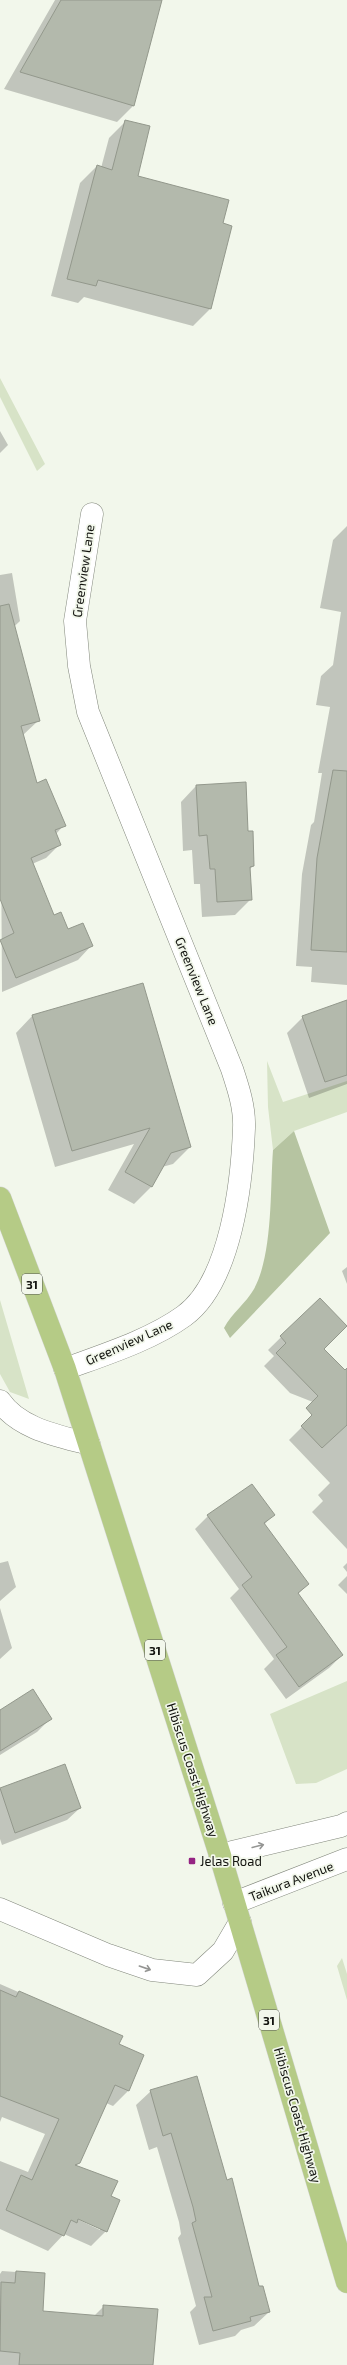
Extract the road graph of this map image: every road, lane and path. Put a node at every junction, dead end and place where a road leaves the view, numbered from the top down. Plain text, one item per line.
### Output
1 (92, 514) dead end
2 (0, 1198) edge
3 (65, 1369) junction
4 (0, 1401) edge
5 (89, 1444) junction
6 (347, 1823) edge
7 (220, 1855) junction
8 (347, 1858) edge
9 (0, 1909) edge
10 (237, 1912) junction
11 (347, 2282) edge

1 - 3 street, Greenview Lane
2 - 3 main road, Hibiscus Coast Highway / 31
3 - 5 main road, Hibiscus Coast Highway / 31
4 - 5 street
5 - 7 main road, Hibiscus Coast Highway / 31
7 -> 6 street
7 - 10 main road, Hibiscus Coast Highway / 31
8 - 10 street, Taikura Avenue
9 -> 10 street
10 - 11 main road, Hibiscus Coast Highway / 31

